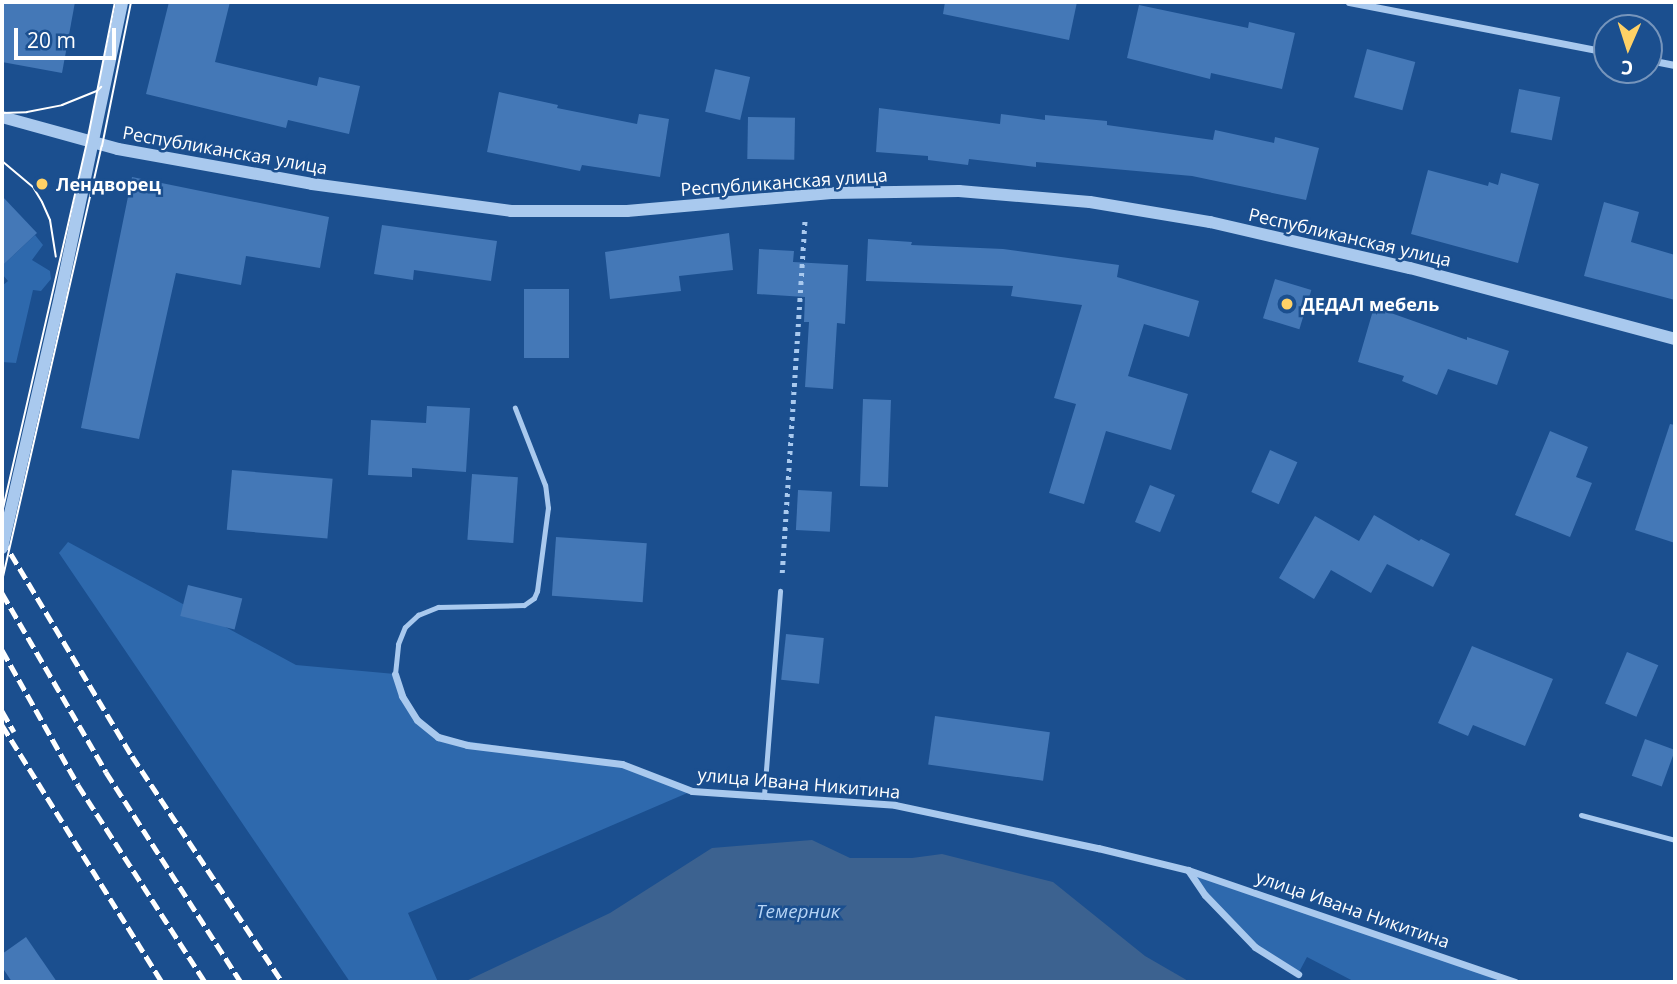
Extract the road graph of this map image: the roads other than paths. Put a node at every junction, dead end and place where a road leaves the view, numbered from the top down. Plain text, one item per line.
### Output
1 (122, 2) edge
2 (1349, 2) edge
3 (1593, 49) edge
4 (2, 117) edge
5 (94, 144) junction
6 (1675, 339) edge
7 (515, 408) dead end
8 (2, 548) edge
9 (780, 591) road end
10 (395, 674) joint
11 (764, 795) junction
12 (1581, 815) dead end
13 (1675, 840) edge
14 (1188, 870) junction
15 (1298, 974) dead end
16 (1515, 982) edge

1 - 5 street
2 - 3 street
4 - 5 street, Республиканская улица
5 - 6 street, Республиканская улица
5 - 8 street, bridge
7 - 10 lane, улица Ивана Никитина
9 - 11 lane
10 - 11 street, улица Ивана Никитина
11 - 14 street, улица Ивана Никитина
12 - 13 lane
14 - 15 street
14 - 16 street, улица Ивана Никитина

